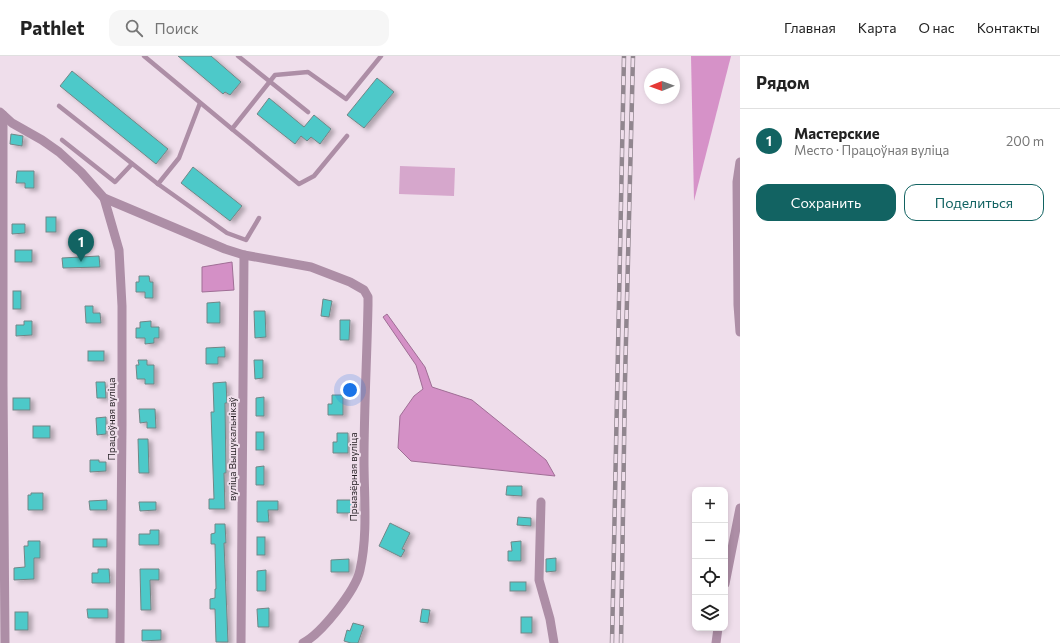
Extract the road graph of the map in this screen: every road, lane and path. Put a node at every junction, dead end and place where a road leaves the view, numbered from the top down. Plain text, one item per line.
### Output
1 (144, 56) edge
2 (238, 56) edge
3 (381, 56) edge
4 (269, 81) junction
5 (200, 103) junction
6 (59, 106) dead end
7 (308, 112) dead end
8 (2, 114) edge
9 (232, 130) junction
10 (347, 136) dead end
11 (62, 140) dead end
12 (740, 162) edge
13 (132, 164) junction
14 (158, 184) junction
15 (104, 198) junction
16 (259, 218) dead end
17 (244, 255) junction
18 (740, 332) edge
19 (541, 502) dead end
20 (740, 508) edge
21 (728, 569) edge
22 (718, 631) edge
23 (5, 643) edge
24 (120, 643) edge
25 (241, 643) edge
26 (303, 643) edge
27 (554, 643) edge
28 (716, 643) edge

1 - 5 lane
2 - 4 lane
3 - 4 lane
4 - 7 lane
4 - 9 lane
5 - 9 lane
5 - 14 lane
6 - 13 lane
8 - 15 street
8 - 23 street
9 - 10 lane
11 - 13 lane
12 - 18 street
13 - 14 lane
14 - 16 lane
15 - 17 street
15 - 24 street, Працоўная вуліца
17 - 25 street, вуліца Вышукальнікаў
17 - 26 street, Прыазёрная вуліца
19 - 27 street
20 - 21 street
22 - 28 street

